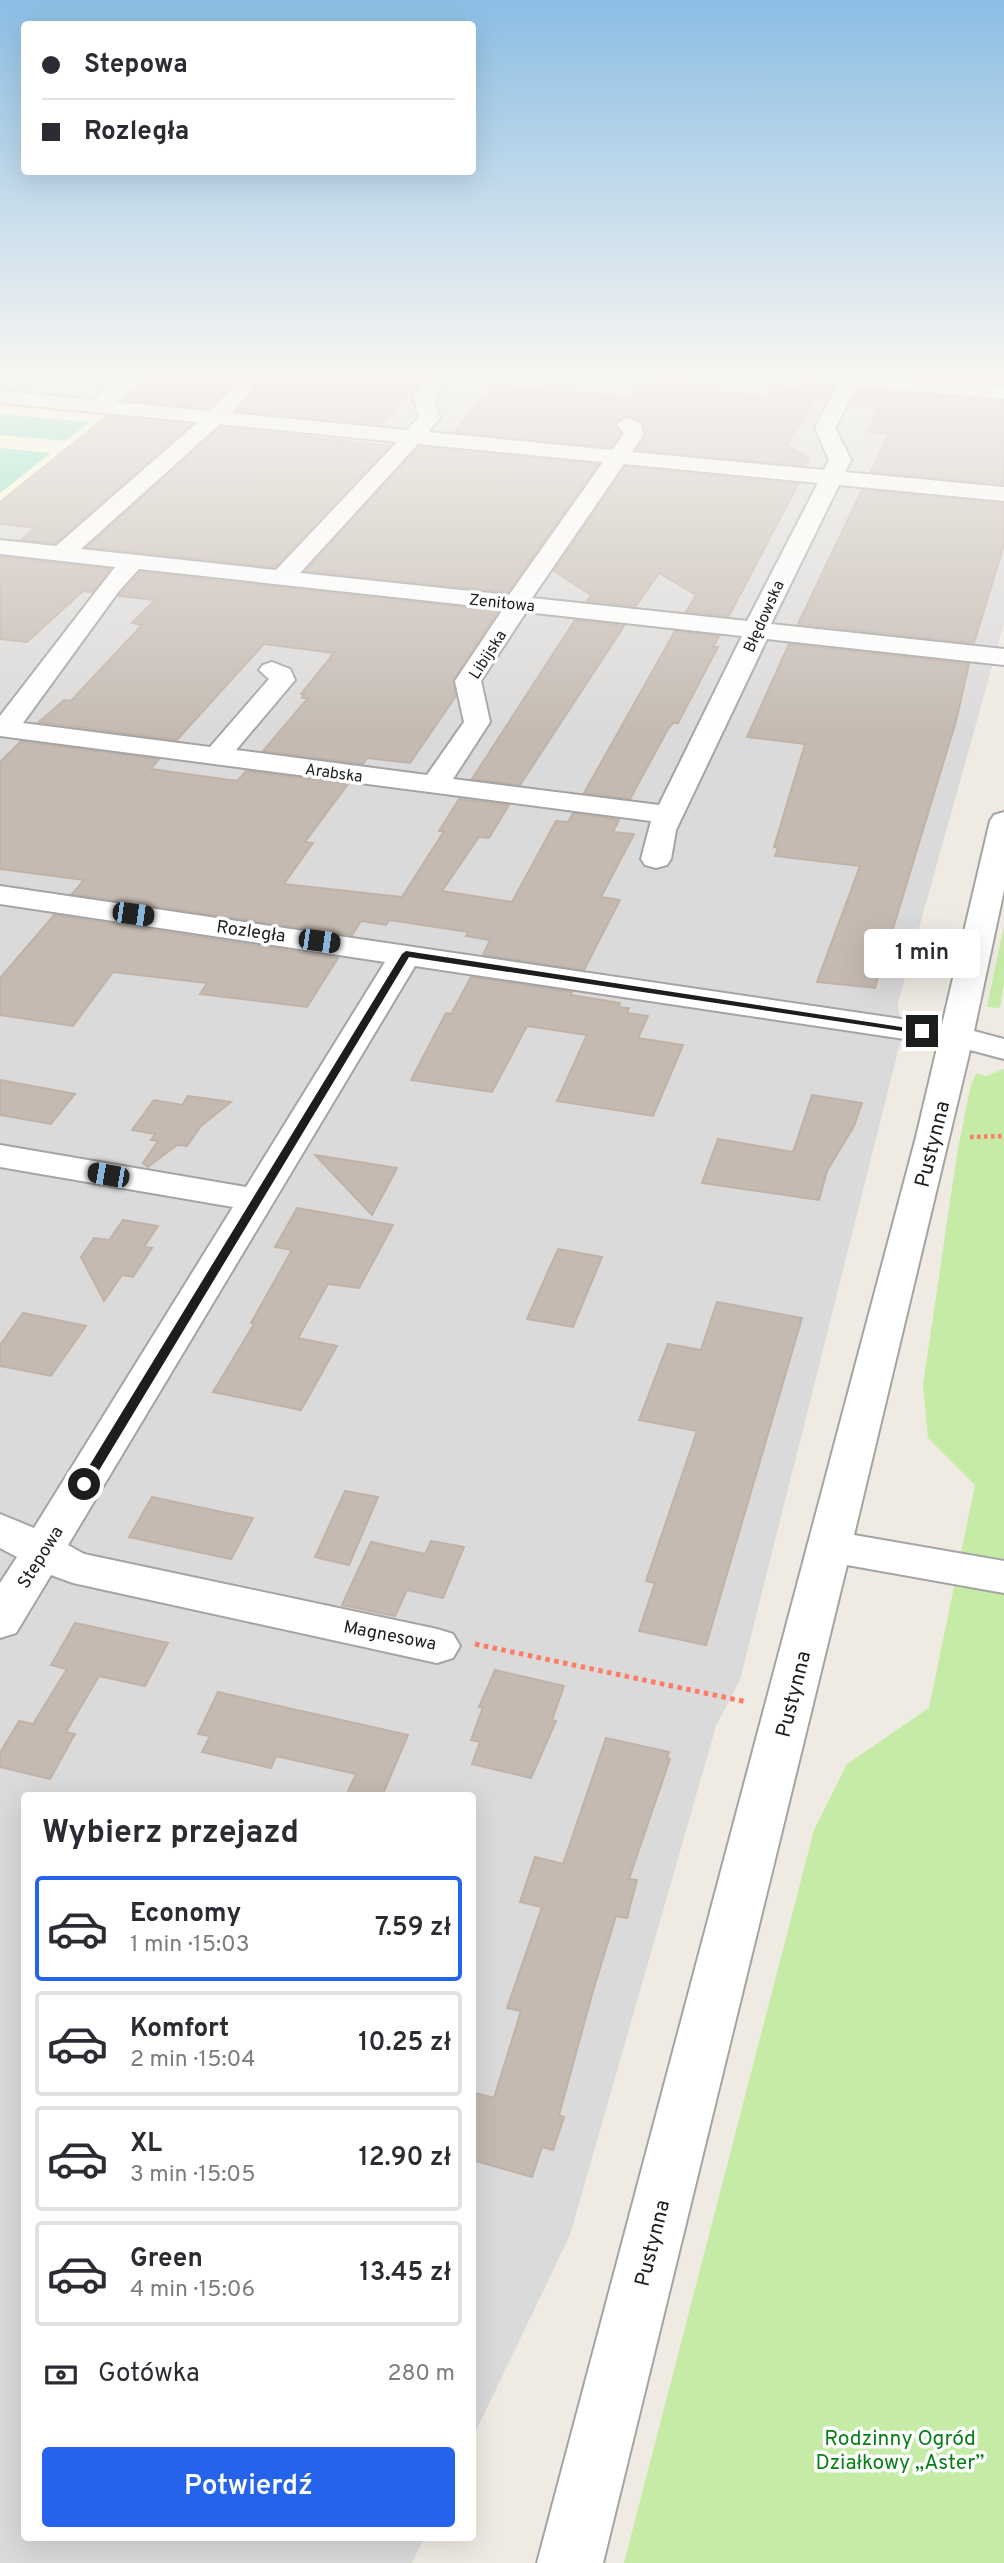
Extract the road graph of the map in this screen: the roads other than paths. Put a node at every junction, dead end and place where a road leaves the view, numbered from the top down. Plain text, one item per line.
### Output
1 (126, 497) edge
2 (358, 497) edge
3 (589, 497) edge
4 (821, 497) edge
5 (0, 547) edge
6 (61, 554) junction
7 (133, 562) junction
8 (282, 578) junction
9 (518, 604) junction
10 (757, 630) junction
11 (1004, 657) edge
12 (272, 670) dead end
13 (3, 728) edge
14 (216, 756) junction
15 (434, 786) junction
16 (668, 815) junction
17 (1004, 823) edge
18 (656, 859) dead end
19 (0, 895) edge
20 (406, 954) junction
21 (981, 1043) edge
22 (0, 1156) edge
23 (256, 1200) junction
24 (0, 1529) edge
25 (831, 1547) junction
26 (44, 1550) junction
27 (1004, 1577) edge
28 (0, 1621) edge
29 (437, 1646) road end
30 (570, 2563) edge

1 - 6 street
2 - 8 street
3 - 9 street, Libijska
4 - 10 street, Błędowska
5 - 6 street, Zenitowa
6 - 7 street, Zenitowa
7 - 8 street, Zenitowa
7 - 13 street
8 - 9 street, Zenitowa
9 - 10 street, Zenitowa
9 - 15 street, Libijska
10 - 11 street, Zenitowa
10 - 16 street, Błędowska
12 - 14 street
13 - 14 street, Arabska
14 - 15 street, Arabska
15 - 16 street, Arabska
16 - 18 street, Błędowska
17 - 21 street, Pustynna
19 - 20 street, Rozległa
20 - 21 street, Rozległa
20 - 23 street, Stepowa
21 - 25 street, Pustynna
22 - 23 street
23 - 26 street, Stepowa
24 - 26 street, Magnesowa
25 - 27 street
25 - 30 street, Pustynna
26 - 28 street, Stepowa
26 - 29 street, Magnesowa

